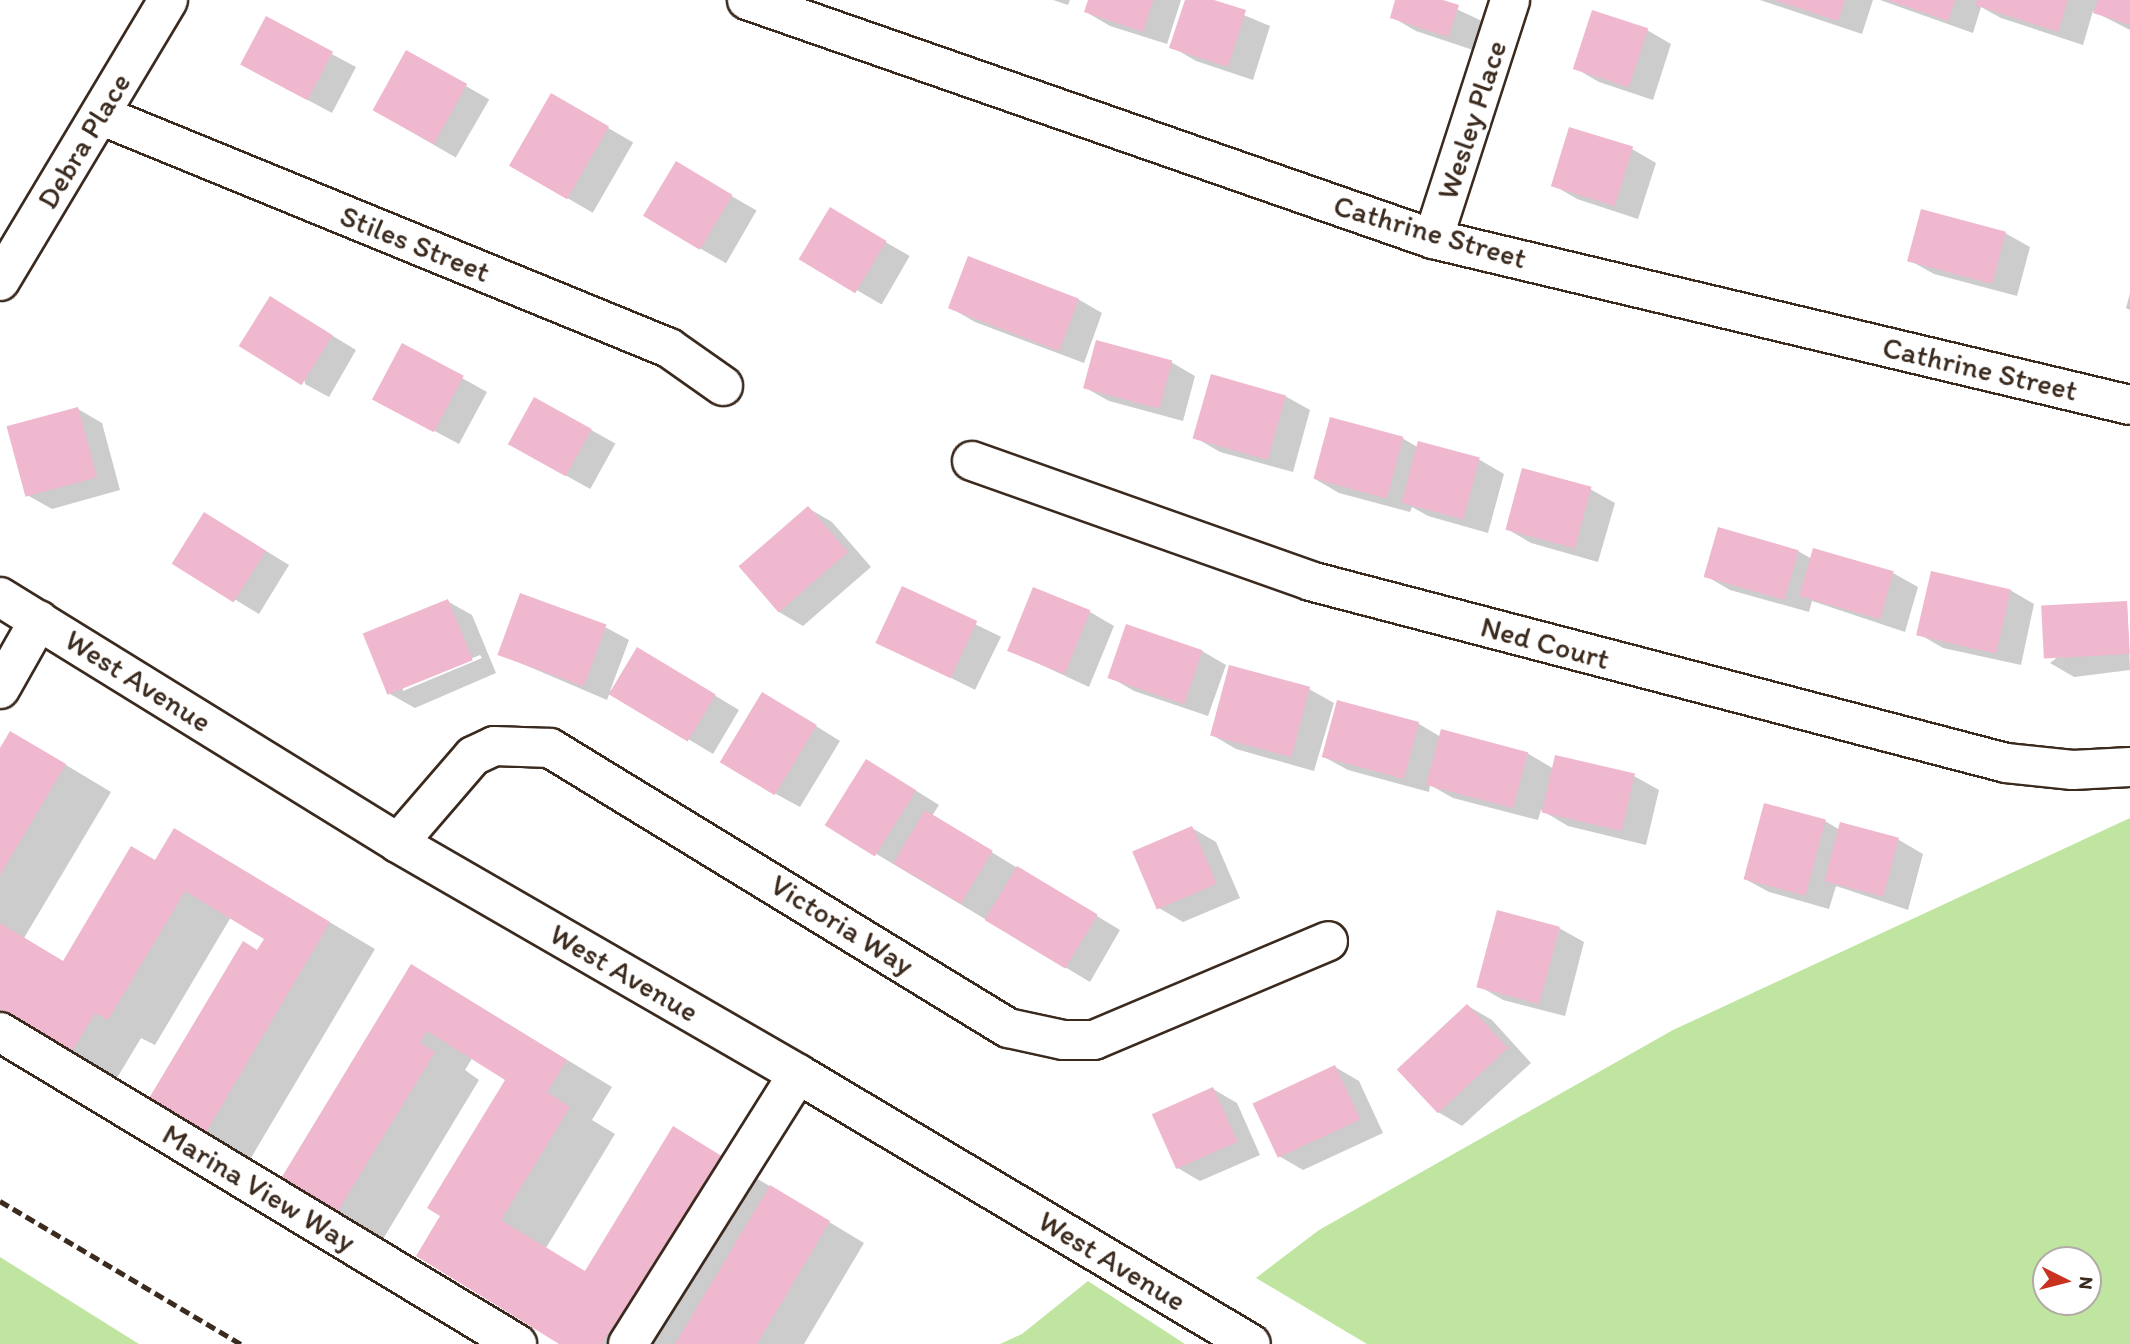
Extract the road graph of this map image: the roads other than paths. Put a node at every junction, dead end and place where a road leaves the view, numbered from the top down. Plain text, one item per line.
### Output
1 (168, 0) edge
2 (747, 0) edge
3 (1510, 0) edge
4 (100, 115) junction
5 (1433, 239) junction
6 (0, 281) edge
7 (723, 386) dead end
8 (2130, 405) edge
9 (972, 461) dead end
10 (0, 597) edge
11 (39, 620) junction
12 (0, 690) edge
13 (2130, 767) edge
14 (398, 843) junction
15 (1328, 941) dead end
16 (0, 1032) edge
17 (798, 1074) junction
18 (517, 1344) edge
19 (628, 1344) edge
20 (1251, 1344) edge

1 - 4 street, Debra Place
2 - 5 street, Cathrine Street
3 - 5 street, Wesley Place
4 - 6 street, Debra Place
4 - 7 street, Stiles Street
5 - 8 street, Cathrine Street
9 - 13 street, Ned Court
10 - 11 street, West Avenue
11 - 12 street
11 - 14 street, West Avenue
14 - 15 street, Victoria Way
14 - 17 street, West Avenue
16 - 18 street, Marina View Way
17 - 19 street
17 - 20 street, West Avenue

